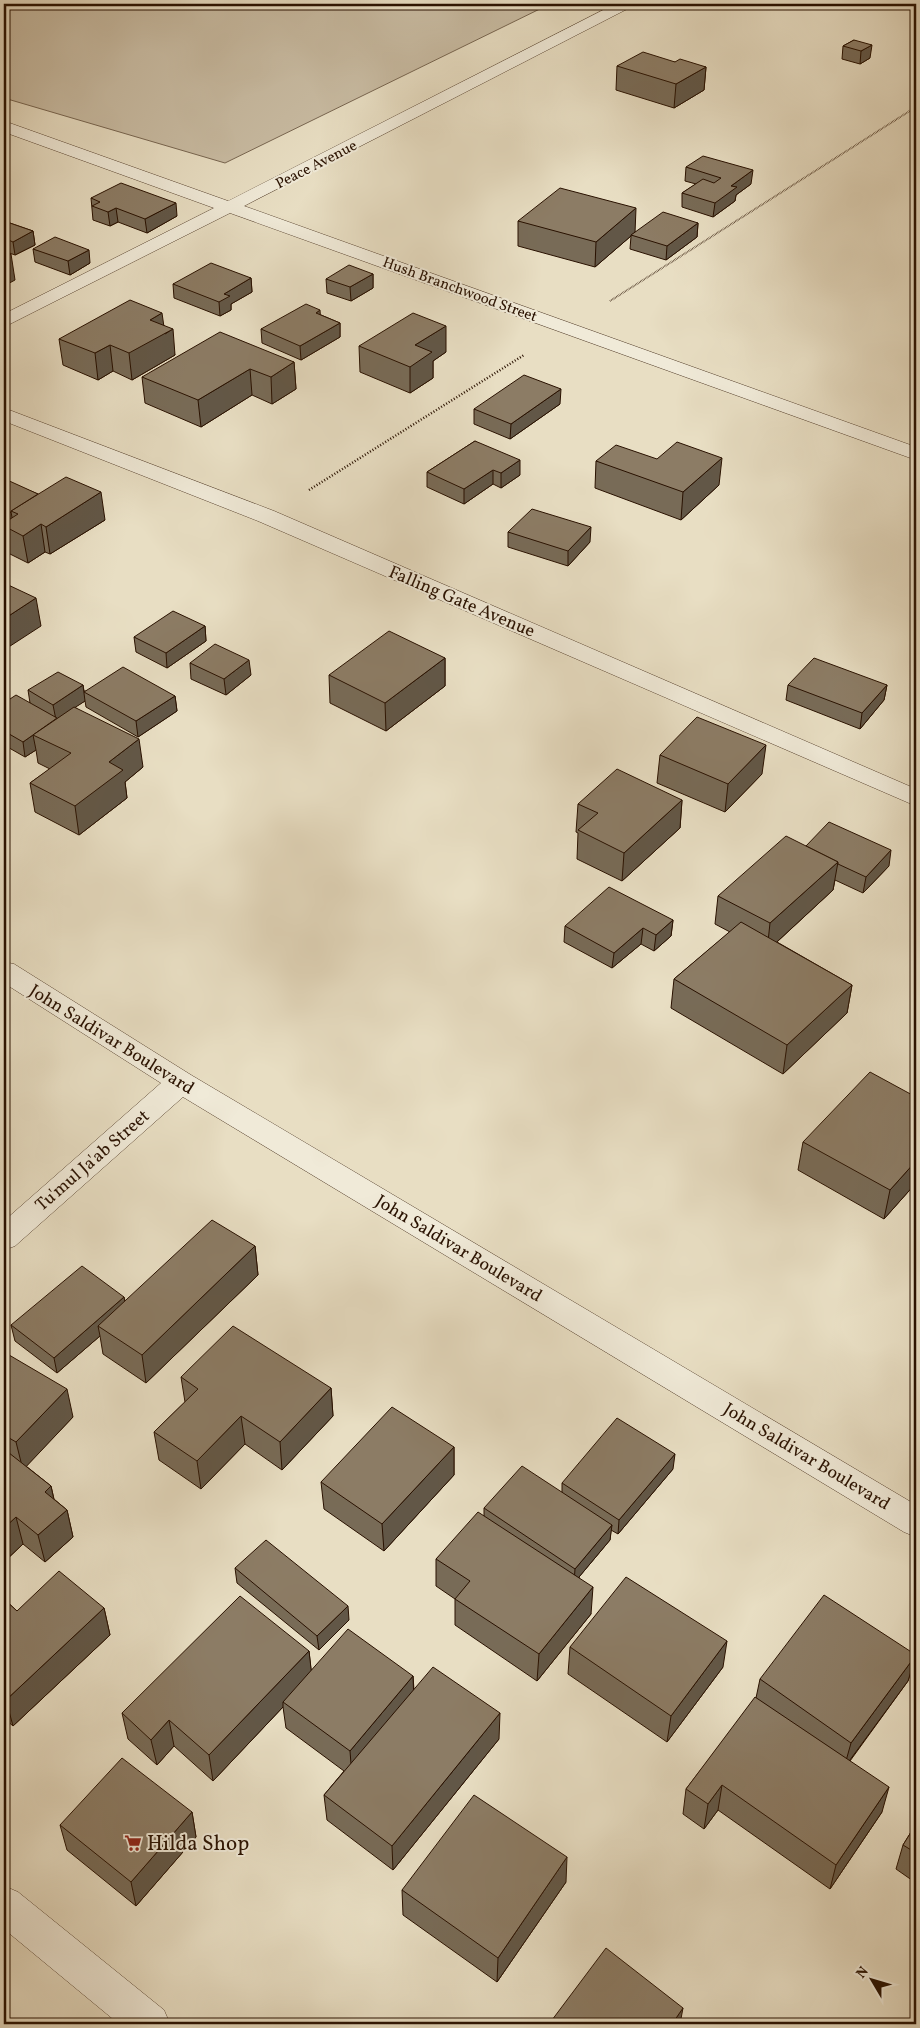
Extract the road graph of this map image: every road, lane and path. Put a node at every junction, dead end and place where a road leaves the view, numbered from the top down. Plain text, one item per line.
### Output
1 (626, 4) edge
2 (4, 126) edge
3 (230, 207) junction
4 (4, 321) edge
5 (4, 414) edge
6 (916, 454) edge
7 (916, 798) edge
8 (4, 971) edge
9 (181, 1082) junction
10 (4, 1238) edge
11 (916, 1522) edge
12 (4, 1905) edge
13 (150, 2024) edge

1 - 3 street, Peace Avenue
2 - 3 street, Hush Branchwood Street
3 - 4 street, Peace Avenue
3 - 6 street, Hush Branchwood Street
5 - 7 street, Falling Gate Avenue
8 - 9 street, John Saldivar Boulevard
9 - 10 street, Tu'mul Ja'ab Street
9 - 11 street, John Saldivar Boulevard
12 - 13 street

